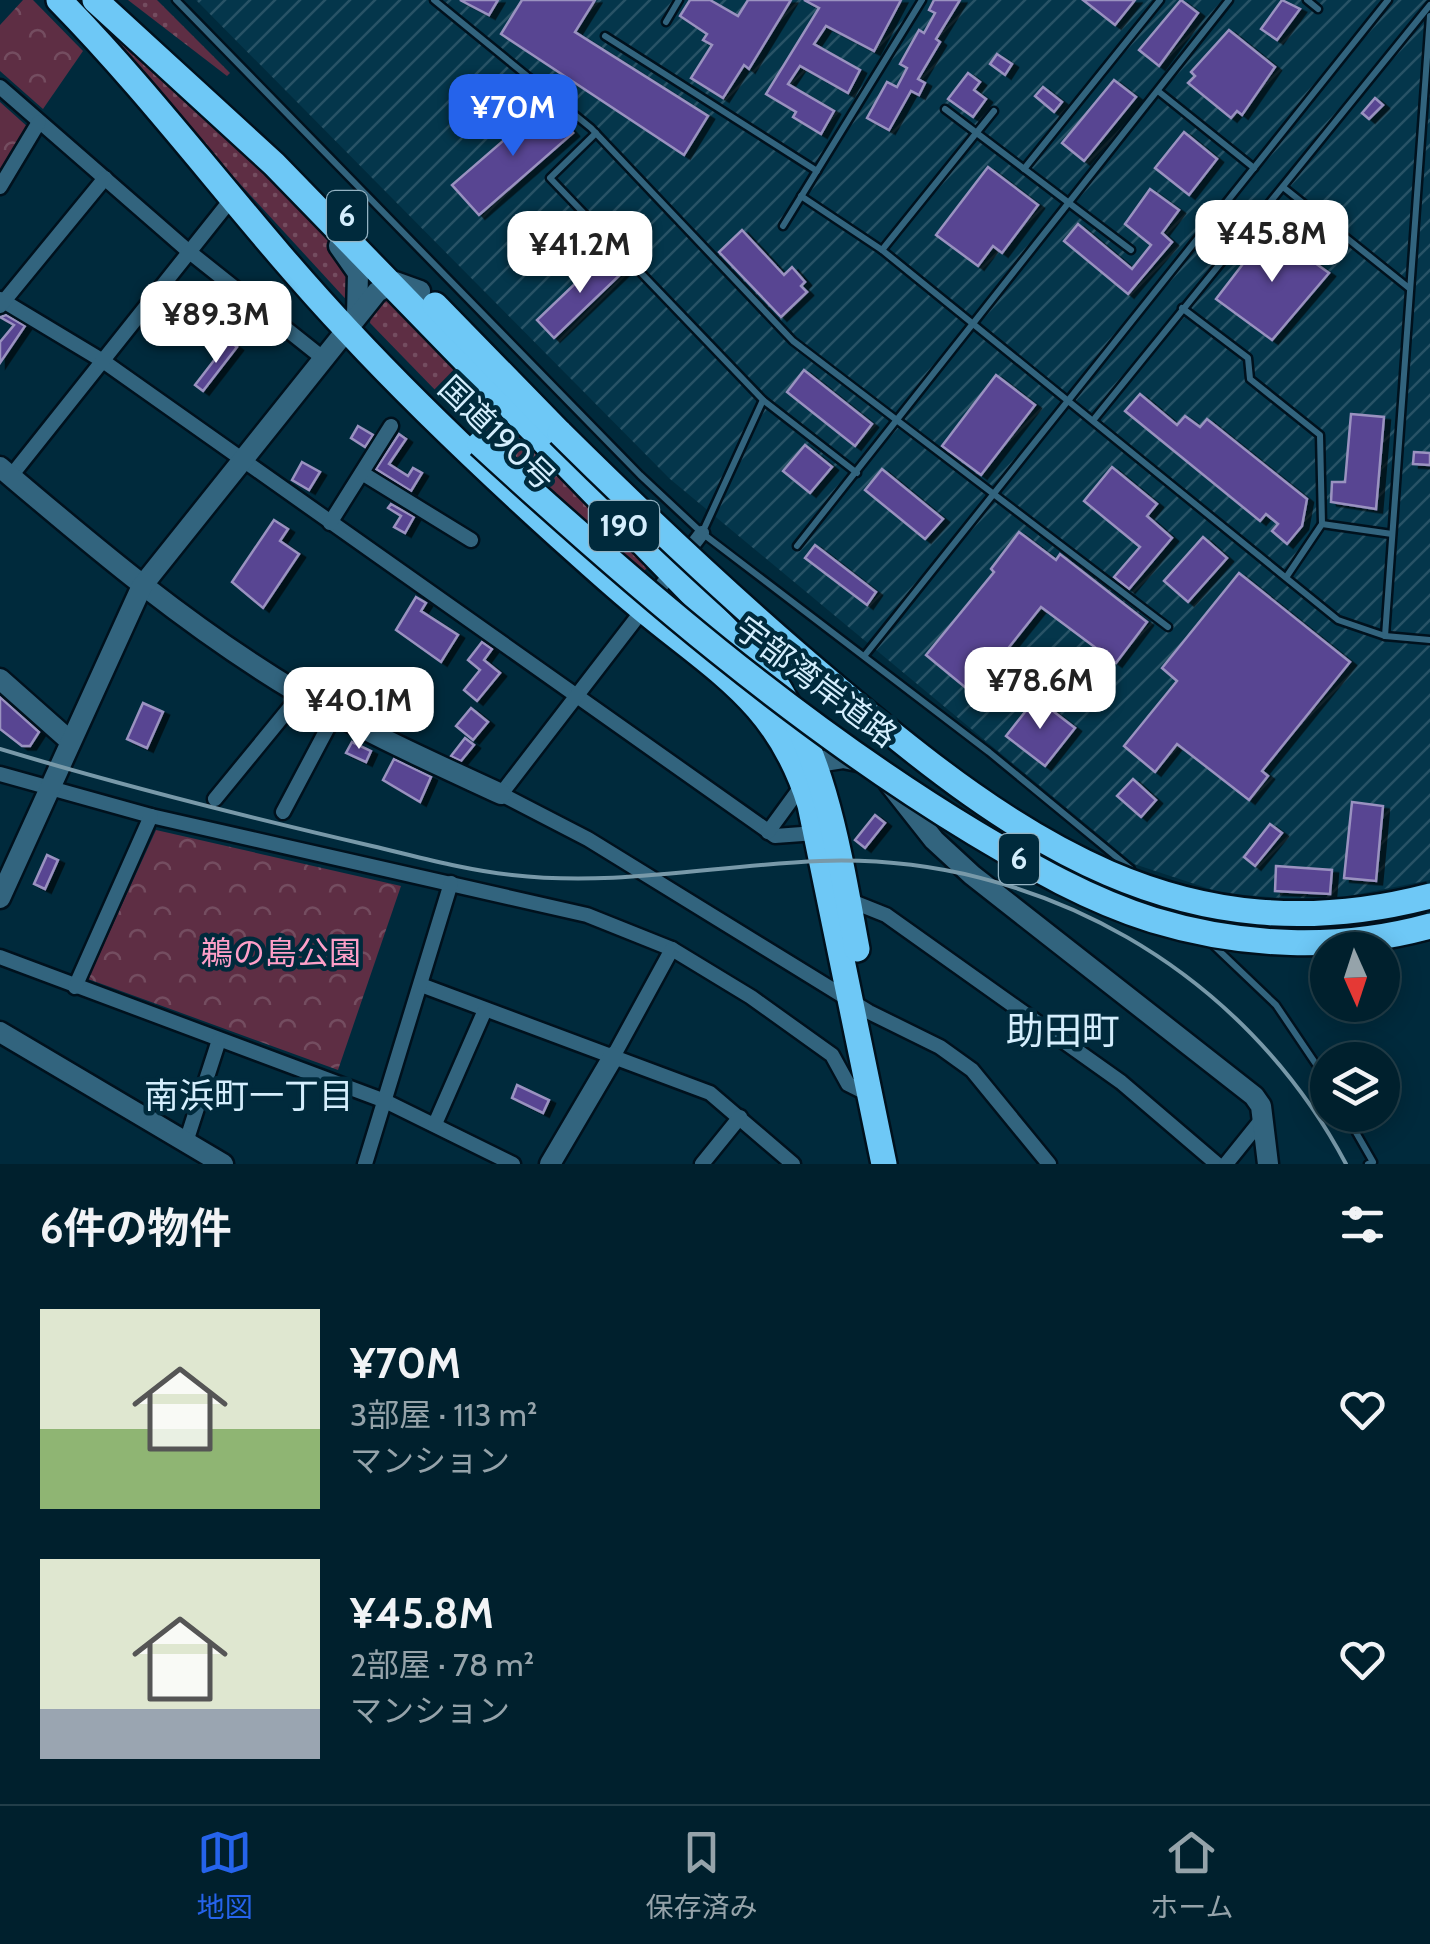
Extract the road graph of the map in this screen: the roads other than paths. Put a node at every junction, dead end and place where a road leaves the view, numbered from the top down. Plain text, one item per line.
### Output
1 (60, 0) edge
2 (95, 0) edge
3 (176, 0) edge
4 (434, 0) edge
5 (679, 0) edge
6 (922, 0) edge
7 (1160, 0) edge
8 (1230, 0) edge
9 (1307, 0) edge
10 (1388, 0) edge
11 (1430, 5) edge
12 (1318, 9) dead end
13 (1430, 16) edge
14 (116, 18) junction
15 (666, 22) dead end
16 (605, 36) dead end
17 (0, 87) edge
18 (1158, 91) junction
19 (945, 109) dead end
20 (994, 111) dead end
21 (40, 122) junction
22 (1426, 127) edge
23 (179, 132) junction
24 (976, 132) junction
25 (596, 133) junction
26 (274, 164) junction
27 (1254, 168) junction
28 (1024, 169) junction
29 (816, 171) junction
30 (104, 178) junction
31 (1282, 186) junction
32 (0, 187) edge
33 (800, 196) junction
34 (233, 197) junction
35 (1068, 203) junction
36 (783, 226) dead end
37 (187, 250) junction
38 (882, 250) junction
39 (1130, 250) dead end
40 (389, 283) junction
41 (1410, 289) junction
42 (420, 291) junction
43 (1, 302) edge
44 (1182, 308) junction
45 (351, 323) junction
46 (971, 324) junction
47 (324, 359) junction
48 (103, 361) junction
49 (1070, 398) junction
50 (763, 400) junction
51 (1094, 418) junction
52 (898, 422) junction
53 (391, 426) dead end
54 (242, 461) junction
55 (5, 472) edge
56 (362, 473) junction
57 (857, 473) junction
58 (994, 493) junction
59 (330, 523) junction
60 (1322, 524) junction
61 (702, 532) junction
62 (1392, 534) junction
63 (471, 540) dead end
64 (797, 546) dead end
65 (671, 574) junction
66 (1287, 576) junction
67 (142, 586) junction
68 (642, 609) junction
69 (1168, 626) dead end
70 (1385, 636) junction
71 (1430, 640) edge
72 (865, 655) junction
73 (0, 678) edge
74 (301, 694) junction
75 (575, 697) junction
76 (335, 714) junction
77 (70, 741) junction
78 (805, 770) junction
79 (0, 774) edge
80 (49, 790) junction
81 (500, 794) junction
82 (215, 799) dead end
83 (283, 812) dead end
84 (151, 816) junction
85 (768, 832) junction
86 (816, 833) junction
87 (451, 883) junction
88 (1430, 896) edge
89 (0, 898) edge
90 (839, 900) junction
91 (1430, 926) edge
92 (672, 949) junction
93 (0, 957) edge
94 (421, 985) junction
95 (75, 987) junction
96 (860, 1006) junction
97 (485, 1010) junction
98 (0, 1032) edge
99 (219, 1040) junction
100 (1310, 1055) edge
101 (612, 1057) junction
102 (870, 1094) junction
103 (386, 1101) junction
104 (740, 1117) junction
105 (1263, 1118) junction
106 (435, 1124) junction
107 (1356, 1132) edge
108 (186, 1142) junction
109 (1048, 1163) edge
110 (223, 1164) edge
111 (366, 1164) edge
112 (513, 1164) edge
113 (550, 1164) edge
114 (702, 1164) edge
115 (793, 1164) edge
116 (884, 1164) edge
117 (902, 1164) edge
118 (1217, 1164) edge
119 (1226, 1164) edge
120 (1268, 1164) edge
121 (1368, 1164) edge

1 - 23 highway, 国道190号 / 190
2 - 14 highway, 国道190号 / 190
3 - 61 lane
4 - 25 lane
5 - 15 lane
6 - 29 lane
7 - 28 lane
8 - 18 lane
9 - 12 lane
10 - 27 lane
11 - 31 lane
13 - 22 lane
14 - 26 highway, 国道190号 / 190
14 - 42 highway, 6
16 - 29 lane
17 - 21 street
18 - 27 lane
18 - 35 lane
19 - 24 lane
20 - 24 lane
21 - 30 street
21 - 32 street
22 - 41 lane
23 - 34 highway, 国道190号 / 190
23 - 45 highway, 6
24 - 28 lane
24 - 38 lane
25 - 50 lane
25 - 52 lane
26 - 40 highway, 国道190号 / 190
26 - 45 street
27 - 49 lane
28 - 35 lane
29 - 33 lane
30 - 37 street
30 - 43 street
31 - 41 lane
31 - 44 lane
33 - 36 lane
33 - 38 lane
34 - 37 street
34 - 45 highway, 国道190号 / 190
35 - 39 lane
35 - 46 lane
37 - 47 street
37 - 48 street
38 - 46 lane
40 - 42 street
40 - 45 street
40 - 65 highway, 国道190号 / 190
41 - 62 lane
42 - 88 highway, 宇部湾岸道路 / 6, bridge
43 - 48 street
44 - 51 lane
44 - 60 lane
45 - 47 street
45 - 68 highway, 国道190号 / 190
45 - 91 highway, 宇部湾岸道路 / 6, bridge
46 - 49 lane
46 - 52 lane
47 - 54 street
48 - 54 street
48 - 55 street
49 - 51 lane
49 - 58 lane
50 - 57 lane
50 - 61 lane
51 - 66 lane
52 - 57 lane
52 - 58 lane
53 - 56 street
54 - 59 street
54 - 67 street
55 - 67 street
56 - 59 street
56 - 63 street
57 - 64 lane
58 - 69 lane
58 - 72 lane
59 - 75 street
60 - 62 lane
60 - 66 lane
61 - 65 street
61 - 72 lane
62 - 70 lane
65 - 68 street
65 - 78 highway, 国道190号 / 190
66 - 70 lane
67 - 74 street
67 - 77 street
68 - 75 street
68 - 78 highway, 国道190号 / 190
70 - 71 lane
72 - 100 lane
73 - 77 street
74 - 76 street
74 - 82 street
75 - 81 street
75 - 85 street
76 - 81 street
76 - 83 street
77 - 80 street
78 - 85 street
78 - 86 highway, 国道190号 / 190
78 - 90 highway, 国道190号 / 190
78 - 105 street
79 - 80 street
80 - 84 street
80 - 89 street
81 - 96 street
84 - 87 street
84 - 95 street
85 - 86 street
86 - 90 highway, 国道190号 / 190
87 - 92 street
87 - 94 street
90 - 96 highway, 国道190号 / 190
90 - 118 street
92 - 101 street
92 - 102 street
93 - 95 street
94 - 97 street
94 - 103 street
95 - 99 street
96 - 102 highway, 国道190号 / 190
96 - 109 street
96 - 117 highway, 国道190号 / 190
97 - 101 street
97 - 106 street
98 - 108 street
99 - 103 street
99 - 108 street
101 - 104 street
101 - 113 street
102 - 116 highway, 国道190号 / 190
103 - 106 street
103 - 111 street
104 - 114 street
104 - 115 street
105 - 119 street
105 - 120 street
106 - 112 street
107 - 121 lane
108 - 110 street

